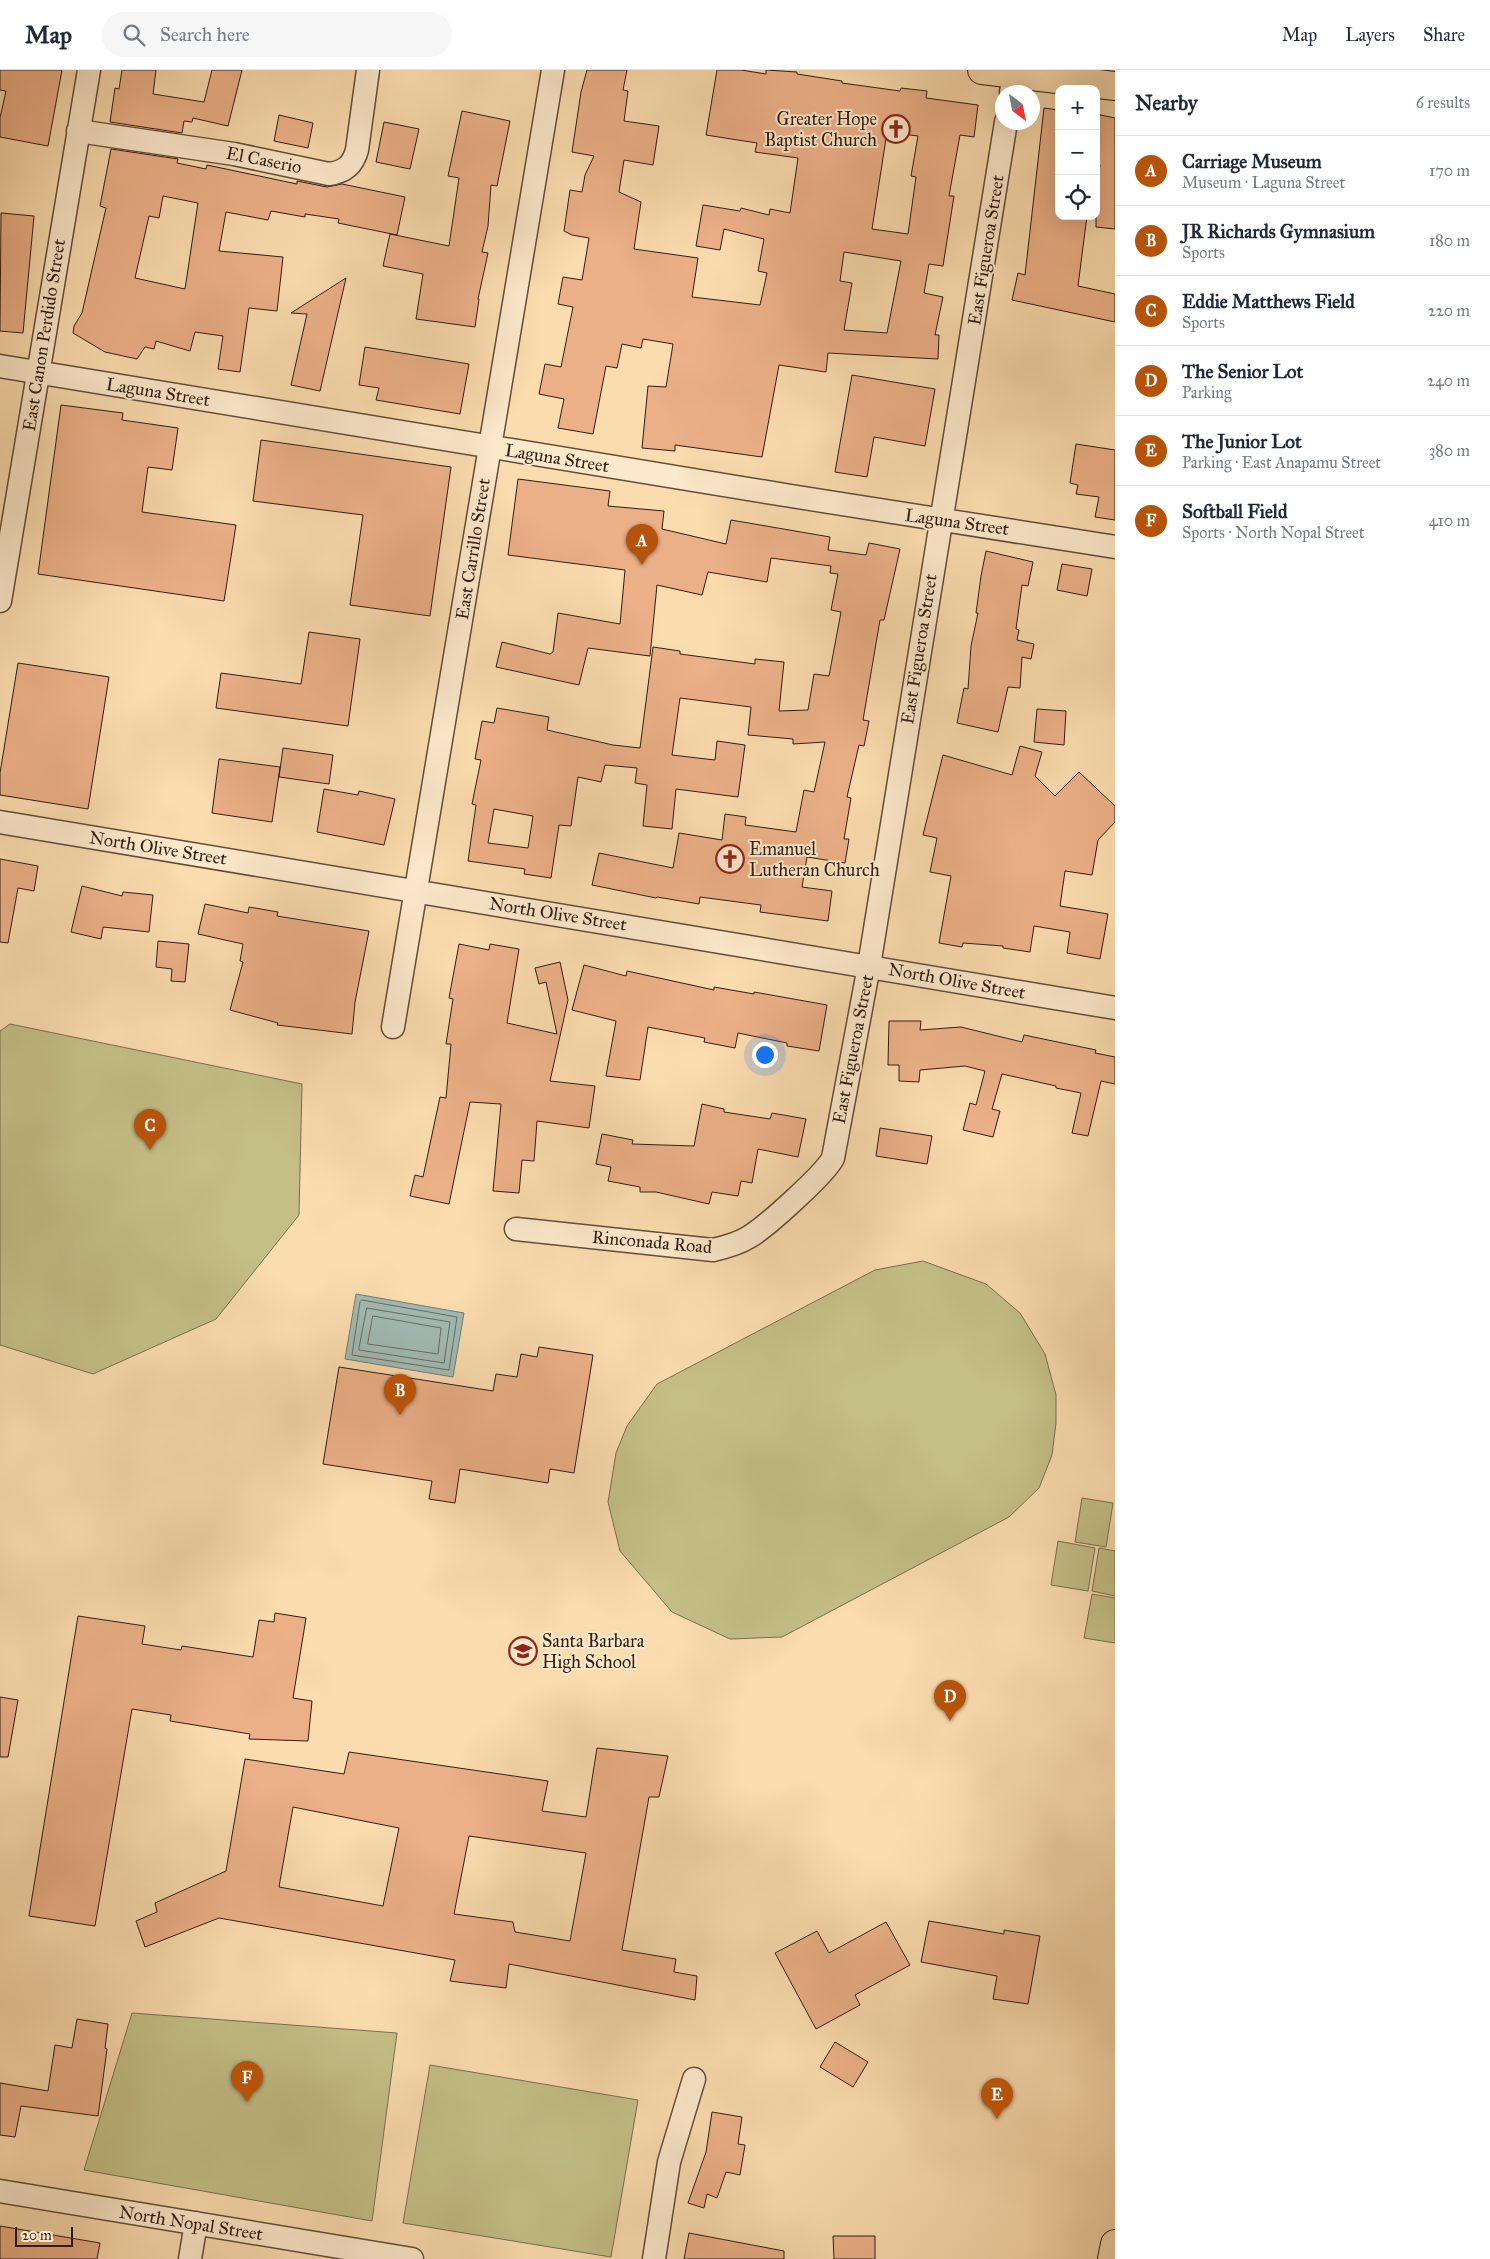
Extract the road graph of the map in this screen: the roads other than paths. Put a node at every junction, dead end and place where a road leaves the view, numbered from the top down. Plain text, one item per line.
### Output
1 (89, 70) edge
2 (368, 70) edge
3 (553, 70) edge
4 (982, 70) edge
5 (1013, 79) edge
6 (1115, 86) edge
7 (1005, 130) edge
8 (78, 131) junction
9 (0, 366) edge
10 (38, 372) junction
11 (490, 447) junction
12 (942, 520) junction
13 (1115, 546) edge
14 (1, 590) edge
15 (0, 822) edge
16 (417, 891) junction
17 (869, 966) junction
18 (1115, 1008) edge
19 (393, 1027) dead end
20 (823, 1173) joint
21 (516, 1229) dead end
22 (694, 2079) dead end
23 (0, 2192) edge
24 (196, 2223) junction
25 (1115, 2244) edge
26 (190, 2259) edge
27 (412, 2259) edge
28 (654, 2259) edge
29 (1112, 2259) edge

1 - 8 street, East Canon Perdido Street
2 - 8 street, El Caserio
3 - 11 street, East Carrillo Street
4 - 5 main road
5 - 6 main road
7 - 12 street, East Figueroa Street
8 - 10 street, East Canon Perdido Street
9 - 10 street, Laguna Street
10 - 11 street, Laguna Street
10 - 14 street, East Canon Perdido Street
11 - 12 street, Laguna Street
11 - 16 street, East Carrillo Street
12 - 13 street, Laguna Street
12 - 17 street, East Figueroa Street
15 - 16 street, North Olive Street
16 - 17 street, North Olive Street
16 - 19 street, East Carrillo Street
17 - 18 street, North Olive Street
17 - 20 street, East Figueroa Street
20 - 21 street, Rinconada Road
22 - 28 street
23 - 24 street, North Nopal Street
24 - 26 street
24 - 27 street, North Nopal Street
25 - 29 main road

